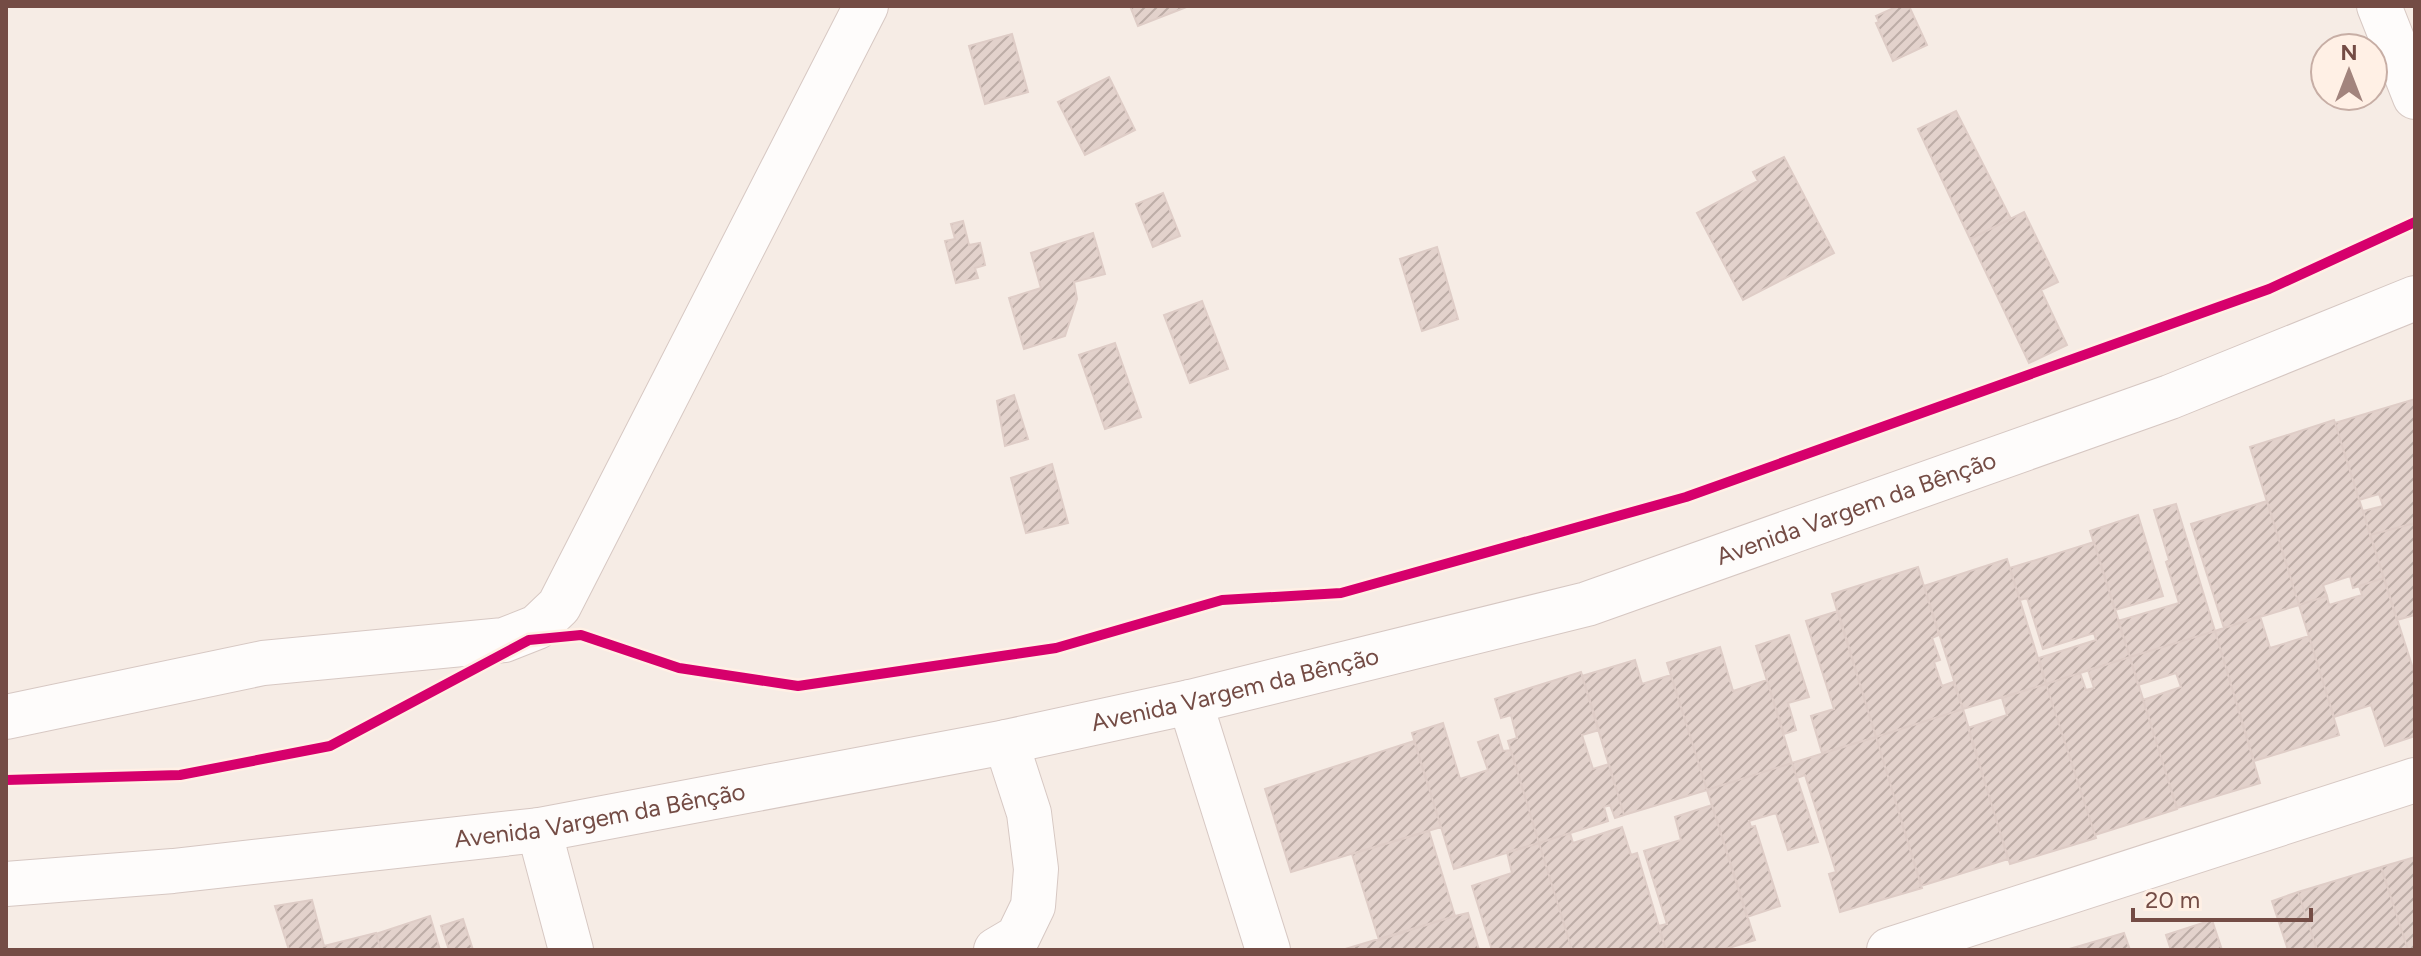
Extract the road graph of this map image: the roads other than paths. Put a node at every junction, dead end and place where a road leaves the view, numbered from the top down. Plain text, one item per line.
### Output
1 (866, 6) edge
2 (2379, 6) edge
3 (2415, 97) edge
4 (2415, 298) edge
5 (1190, 702) junction
6 (6, 717) edge
7 (1006, 742) junction
8 (2415, 780) edge
9 (539, 830) junction
10 (6, 884) edge
11 (571, 950) edge
12 (996, 950) edge
13 (1268, 950) edge
14 (1889, 950) edge

1 - 6 street
2 - 3 street
4 - 5 street, Avenida Vargem da Bênção
5 - 7 street, Avenida Vargem da Bênção
5 - 13 street
7 - 9 street, Avenida Vargem da Bênção
7 - 12 street
8 - 14 street
9 - 10 street, Avenida Vargem da Bênção
9 - 11 street

